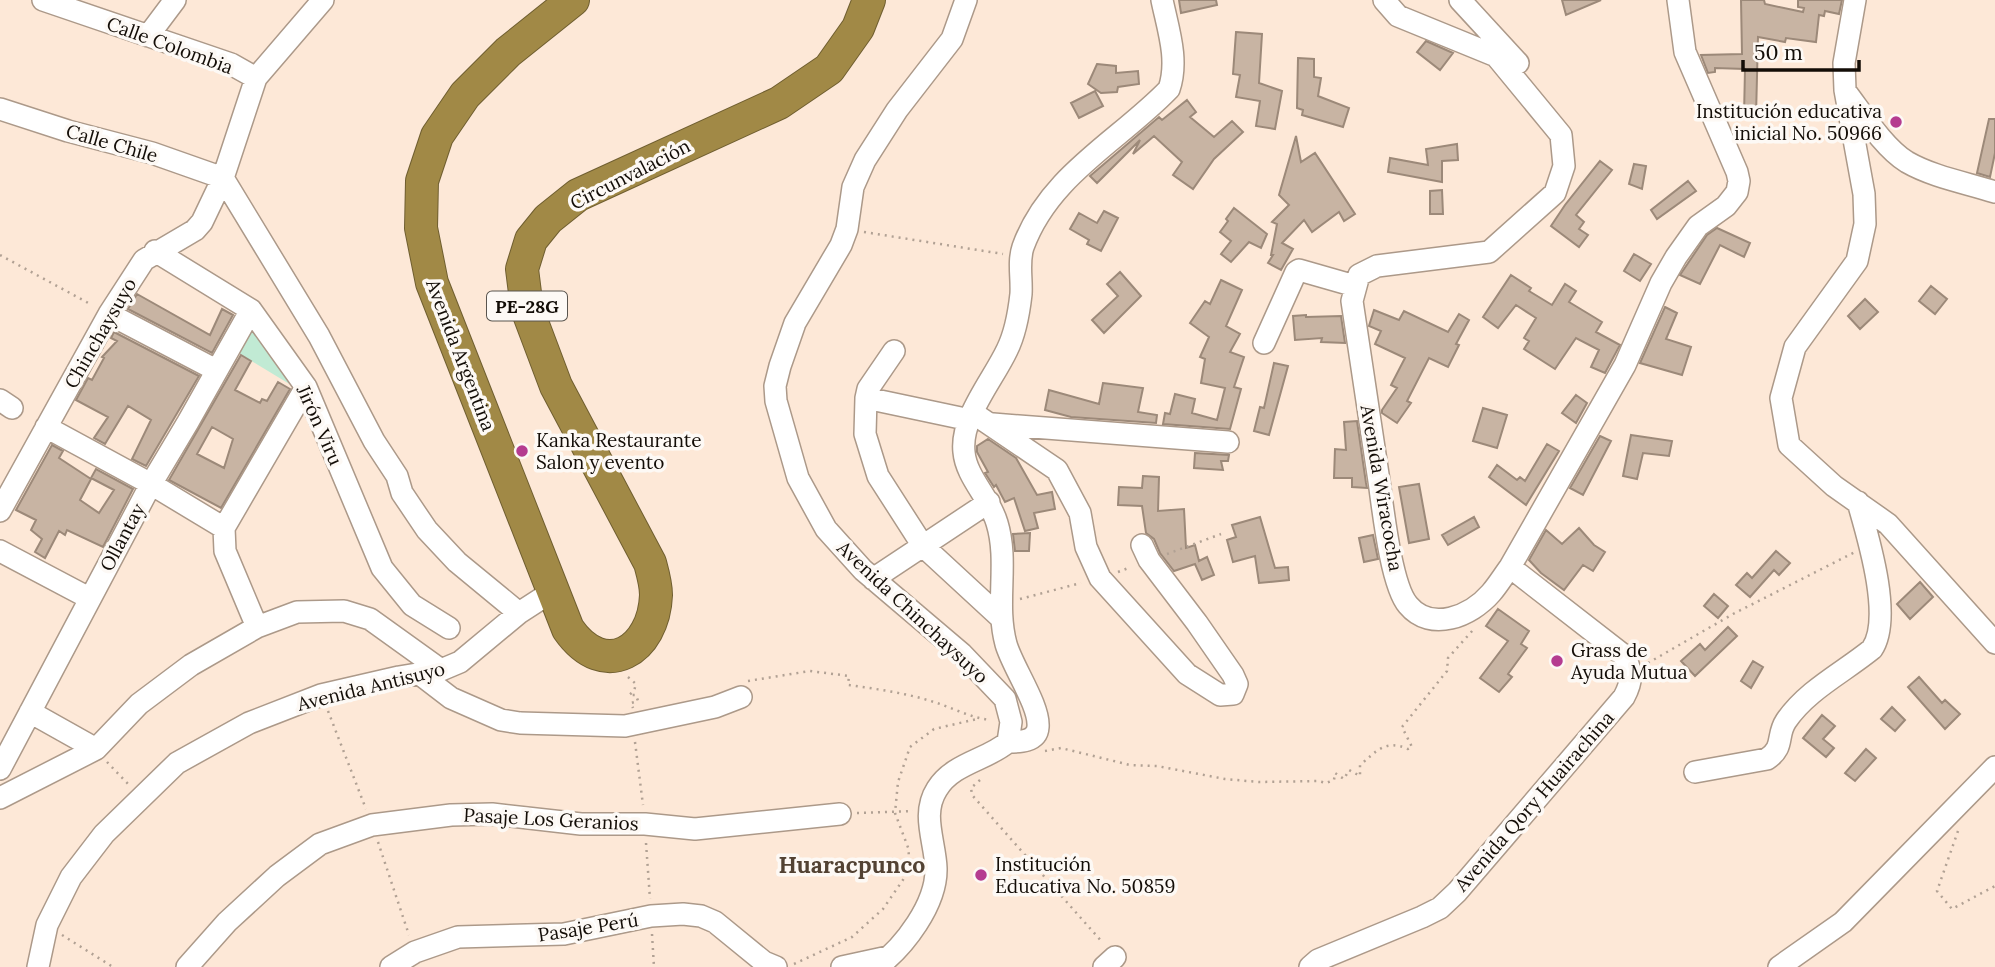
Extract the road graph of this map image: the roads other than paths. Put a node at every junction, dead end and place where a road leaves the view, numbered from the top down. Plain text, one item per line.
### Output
1 (43, 0) edge
2 (175, 0) edge
3 (323, 0) edge
4 (573, 0) edge
5 (869, 0) edge
6 (966, 0) edge
7 (1162, 0) edge
8 (1384, 0) edge
9 (1460, 0) edge
10 (1678, 0) edge
11 (1855, 0) edge
12 (148, 36) junction
13 (256, 78) junction
14 (1844, 90) junction
15 (0, 109) edge
16 (1561, 135) junction
17 (223, 178) junction
18 (1995, 192) edge
19 (155, 251) junction
20 (1355, 286) junction
21 (251, 310) junction
22 (108, 314) junction
23 (1264, 343) dead end
24 (894, 351) dead end
25 (216, 370) junction
26 (306, 387) junction
27 (866, 398) junction
28 (978, 419) junction
29 (46, 427) junction
30 (1228, 442) dead end
31 (150, 484) junction
32 (989, 502) junction
33 (1858, 502) junction
34 (0, 511) edge
35 (224, 528) junction
36 (1142, 545) dead end
37 (923, 546) junction
38 (0, 551) edge
39 (1510, 567) junction
40 (873, 579) junction
41 (553, 591) junction
42 (89, 598) junction
43 (519, 613) junction
44 (1001, 618) junction
45 (257, 627) junction
46 (449, 628) dead end
47 (1995, 643) edge
48 (431, 673) junction
49 (741, 697) road end
50 (30, 712) junction
51 (1014, 735) junction
52 (96, 749) junction
53 (1995, 767) edge
54 (0, 769) edge
55 (1695, 772) dead end
56 (0, 797) edge
57 (840, 814) road end
58 (884, 962) edge
59 (38, 967) edge
60 (187, 967) edge
61 (390, 967) edge
62 (776, 967) edge
63 (842, 967) edge
64 (1310, 967) edge
65 (1779, 967) edge

1 - 12 street, Calle Colombia
2 - 12 street
3 - 13 street
4 - 41 highway, Avenida Argentina / PE-28G
5 - 41 highway, Circunvalación / PE-28G
6 - 40 street, Avenida Chinchaysuyo
7 - 28 street
8 - 16 street
9 - 16 street
10 - 39 street, Avenida Wiracocha
11 - 14 street
12 - 13 street, Calle Colombia
13 - 17 street, Chinchaysuyo
14 - 18 street
14 - 33 street
15 - 17 street, Calle Chile
16 - 20 street
17 - 19 street, Chinchaysuyo
17 - 43 street
19 - 21 street, Jirón Viru
19 - 22 street, Chinchaysuyo
20 - 23 street
20 - 39 street, Avenida Wiracocha
21 - 25 street, Ollantay
21 - 26 street, Jirón Viru
22 - 25 street
22 - 29 street, Chinchaysuyo
24 - 27 street
25 - 31 street, Ollantay
26 - 35 street
26 - 46 street, Jirón Viru
27 - 28 street
27 - 37 street
28 - 30 street
28 - 32 street
28 - 36 street
29 - 31 street
29 - 34 street, Chinchaysuyo
31 - 35 street
31 - 42 street, Ollantay
32 - 37 street
32 - 44 street
33 - 47 street
33 - 55 street
35 - 45 street
37 - 40 street
37 - 44 street
38 - 42 street
39 - 64 street, Avenida Qory Huairachina
40 - 51 street, Avenida Chinchaysuyo
41 - 43 street, Avenida Antisuyo
42 - 50 street, Ollantay
43 - 48 street, Avenida Antisuyo
44 - 51 street
45 - 48 street
45 - 52 street
48 - 49 street
48 - 59 street, Avenida Antisuyo
50 - 52 street
50 - 54 street, Ollantay
51 - 58 street
52 - 56 street
53 - 65 street
57 - 60 street, Pasaje Los Geranios
58 - 63 street
61 - 62 street, Pasaje Perú

